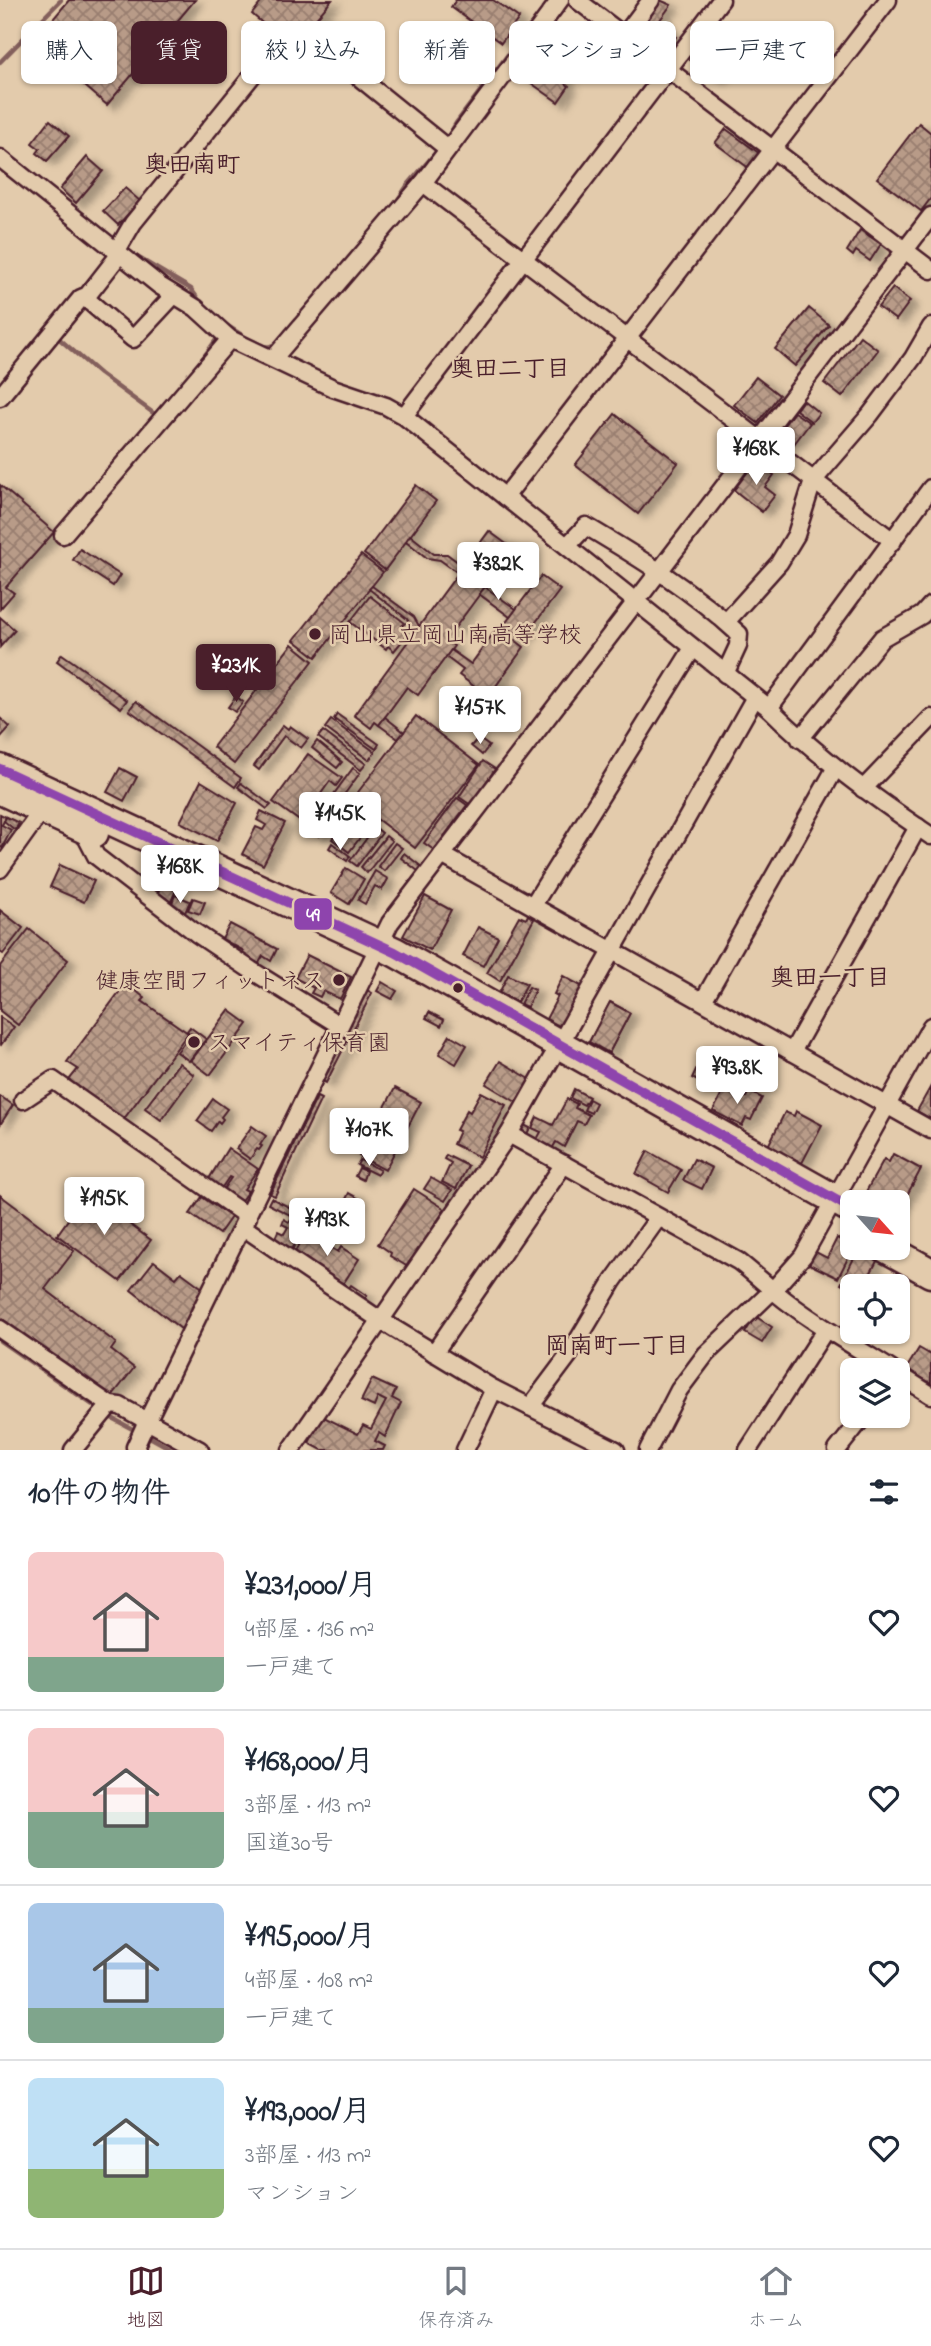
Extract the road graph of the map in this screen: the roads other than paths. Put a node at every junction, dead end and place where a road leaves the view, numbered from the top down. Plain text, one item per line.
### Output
1 (560, 0) edge
2 (651, 0) edge
3 (721, 0) edge
4 (888, 0) edge
5 (580, 1) edge
6 (605, 21) edge
7 (635, 21) edge
8 (676, 58) edge
9 (676, 76) edge
10 (656, 84) edge
11 (444, 146) junction
12 (774, 149) junction
13 (0, 159) edge
14 (423, 183) junction
15 (931, 216) edge
16 (904, 250) junction
17 (117, 254) junction
18 (523, 260) junction
19 (931, 270) edge
20 (174, 295) junction
21 (83, 298) junction
22 (931, 327) edge
23 (230, 339) junction
24 (628, 339) junction
25 (273, 359) junction
26 (0, 397) edge
27 (404, 416) junction
28 (760, 441) junction
29 (813, 481) junction
30 (931, 488) edge
31 (505, 497) junction
32 (63, 535) dead end
33 (893, 541) junction
34 (567, 546) junction
35 (660, 570) junction
36 (636, 600) junction
37 (931, 606) edge
38 (726, 622) junction
39 (693, 648) junction
40 (725, 674) junction
41 (755, 697) junction
42 (769, 708) junction
43 (931, 718) edge
44 (800, 739) junction
45 (0, 769) edge
46 (835, 769) junction
47 (863, 789) junction
48 (0, 790) edge
49 (45, 800) junction
50 (80, 827) junction
51 (924, 831) edge
52 (442, 855) junction
53 (0, 869) edge
54 (533, 905) junction
55 (611, 950) junction
56 (375, 952) junction
57 (702, 1001) junction
58 (339, 1025) junction
59 (931, 1026) edge
60 (554, 1052) junction
61 (792, 1052) junction
62 (23, 1100) dead end
63 (887, 1105) junction
64 (931, 1130) edge
65 (509, 1134) junction
66 (564, 1164) junction
67 (837, 1207) edge
68 (658, 1218) junction
69 (246, 1222) junction
70 (910, 1241) edge
71 (931, 1252) edge
72 (908, 1260) edge
73 (931, 1273) edge
74 (773, 1290) junction
75 (380, 1320) junction
76 (0, 1329) edge
77 (827, 1329) junction
78 (434, 1353) junction
79 (873, 1358) edge
80 (910, 1382) edge
81 (494, 1389) junction
82 (931, 1395) edge
83 (530, 1407) junction
84 (106, 1410) junction
85 (146, 1423) junction
86 (854, 1428) edge
87 (138, 1445) edge
88 (294, 1449) edge
89 (73, 1450) edge
90 (200, 1450) edge
91 (465, 1450) edge
92 (616, 1450) edge
93 (648, 1450) edge
94 (748, 1450) edge
95 (837, 1450) edge

1 - 11 street
2 - 7 street
3 - 8 street
4 - 12 street
5 - 6 street
9 - 12 street
10 - 18 street
11 - 14 street
11 - 17 street
12 - 16 street
12 - 24 street
13 - 17 street
14 - 18 street
14 - 25 street
15 - 16 street
16 - 19 street
16 - 28 street
17 - 20 street
17 - 21 street
18 - 24 street
18 - 27 street
20 - 21 street
20 - 23 street
21 - 26 street
22 - 29 street
23 - 25 street
23 - 32 street
24 - 28 street
24 - 31 street
25 - 27 street
27 - 31 street
28 - 29 street
28 - 35 street
29 - 33 street
29 - 38 street
30 - 33 street
31 - 34 street
33 - 42 street
34 - 35 street
34 - 36 street
35 - 36 street
35 - 38 street
36 - 39 street
36 - 52 street
37 - 44 street
38 - 40 street
39 - 40 street
39 - 54 street
40 - 41 street
41 - 42 street
41 - 55 street
42 - 44 street
43 - 47 street
44 - 46 street
45 - 49 highway
46 - 47 street
46 - 57 street
47 - 51 street
48 - 49 highway
49 - 50 highway
49 - 53 street
49 - 56 highway
50 - 56 highway
50 - 58 street
51 - 61 street
52 - 54 street
52 - 56 street
54 - 55 street
55 - 57 street
55 - 60 street
56 - 58 street
56 - 60 highway
57 - 61 street
58 - 69 street
59 - 63 street
60 - 65 street
60 - 67 highway
61 - 63 street
62 - 69 street
63 - 64 street
63 - 67 street
65 - 66 street
65 - 75 street
66 - 68 street
66 - 78 street
67 - 74 street
68 - 74 street
68 - 83 street
69 - 75 street
69 - 85 street
70 - 71 highway
72 - 73 highway
74 - 77 street
74 - 93 street
75 - 78 street
75 - 88 street
76 - 84 street
77 - 79 street
77 - 94 street
78 - 81 street
80 - 82 street
81 - 83 street
81 - 91 street
83 - 92 street
84 - 85 street
84 - 89 street
85 - 87 street
85 - 90 street
86 - 95 street

